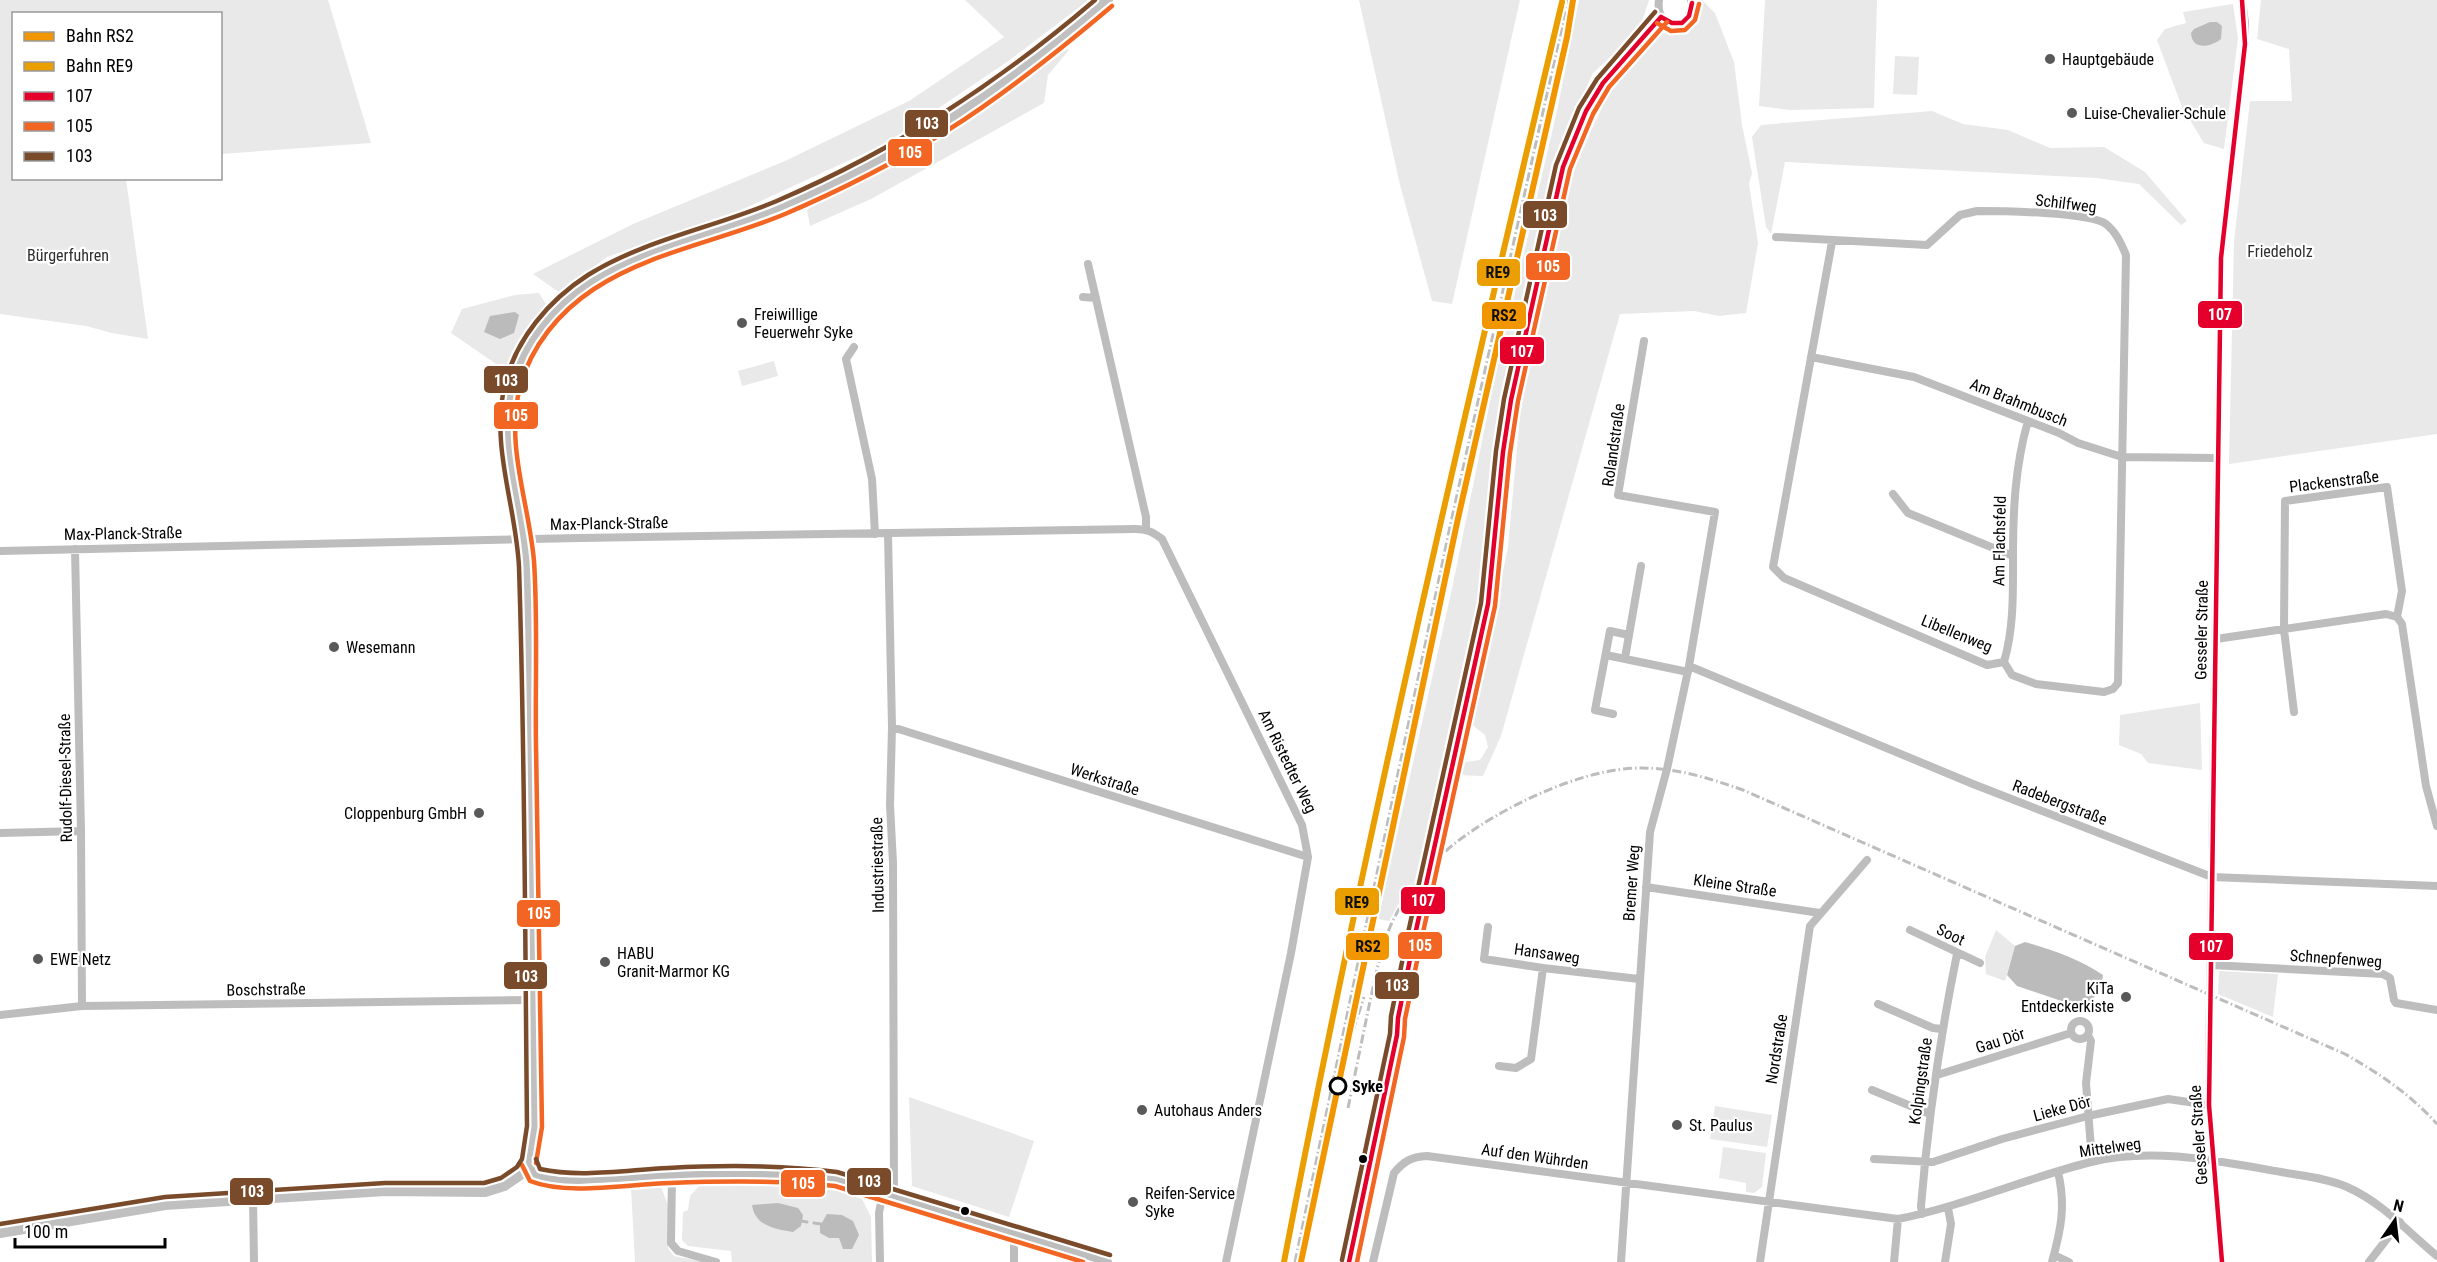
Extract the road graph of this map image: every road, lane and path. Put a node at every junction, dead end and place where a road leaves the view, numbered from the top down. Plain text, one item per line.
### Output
1 (1107, 0) edge
2 (1659, 0) edge
3 (2242, 0) edge
4 (1693, 1) edge
5 (1661, 17) junction
6 (1776, 237) dead end
7 (1832, 242) junction
8 (1088, 264) dead end
9 (1083, 297) dead end
10 (1096, 298) junction
11 (1644, 341) dead end
12 (854, 348) dead end
13 (1811, 357) junction
14 (2028, 421) junction
15 (2122, 457) junction
16 (2217, 458) junction
17 (1893, 494) dead end
18 (1714, 512) joint
19 (1146, 529) junction
20 (874, 534) junction
21 (888, 534) junction
22 (524, 539) junction
23 (75, 549) junction
24 (0, 551) edge
25 (2013, 556) junction
26 (1641, 566) dead end
27 (2397, 617) junction
28 (2284, 630) junction
29 (1629, 635) junction
30 (2216, 639) junction
31 (1606, 654) junction
32 (1625, 658) junction
33 (2004, 662) junction
34 (1689, 669) junction
35 (2295, 712) dead end
36 (1614, 714) dead end
37 (892, 727) junction
38 (2437, 826) edge
39 (81, 831) junction
40 (0, 833) edge
41 (1308, 857) junction
42 (1867, 860) dead end
43 (2212, 878) junction
44 (2437, 886) edge
45 (1646, 887) junction
46 (1820, 913) junction
47 (1488, 927) dead end
48 (1910, 930) dead end
49 (1957, 954) junction
50 (1980, 963) dead end
51 (2211, 965) junction
52 (1543, 969) junction
53 (1639, 980) junction
54 (533, 1000) junction
55 (1878, 1004) dead end
56 (82, 1006) junction
57 (2437, 1010) edge
58 (0, 1015) edge
59 (1942, 1029) junction
60 (2071, 1033) junction
61 (2088, 1035) junction
62 (1499, 1066) dead end
63 (1937, 1076) junction
64 (1872, 1090) dead end
65 (2209, 1105) junction
66 (1930, 1114) junction
67 (2088, 1116) junction
68 (1874, 1159) dead end
69 (2213, 1160) junction
70 (1925, 1161) junction
71 (529, 1162) junction
72 (2092, 1162) junction
73 (2058, 1172) junction
74 (672, 1175) junction
75 (1626, 1184) junction
76 (883, 1192) junction
77 (894, 1195) junction
78 (253, 1199) junction
79 (1768, 1203) junction
80 (1948, 1208) junction
81 (1922, 1214) junction
82 (1898, 1219) junction
83 (2400, 1222) junction
84 (0, 1232) edge
85 (1017, 1234) junction
86 (2437, 1256) edge
87 (2053, 1259) edge
88 (254, 1262) edge
89 (716, 1262) edge
90 (880, 1262) edge
91 (1014, 1262) edge
92 (1108, 1262) edge
93 (1226, 1262) edge
94 (1349, 1262) edge
95 (1373, 1262) edge
96 (1621, 1262) edge
97 (1760, 1262) edge
98 (1894, 1262) edge
99 (1945, 1262) edge
100 (2069, 1262) edge
101 (2222, 1262) edge
102 (2369, 1262) edge

1 - 22 main road
2 - 5 street
3 - 16 street, Gesseler Straße
4 - 5 street
5 - 94 street
6 - 7 street, Schilfweg
7 - 13 street
7 - 15 street, Schilfweg
8 - 10 street
9 - 10 street
10 - 19 street
11 - 18 street, Rolandstraße
12 - 20 street
13 - 14 street, Am Brahmbusch
13 - 33 street, Libellenweg
14 - 15 street, Am Brahmbusch
14 - 25 street, Am Flachsfeld
15 - 16 street, Am Brahmbusch
15 - 33 street, Libellenweg
16 - 30 street, Gesseler Straße
17 - 25 street
18 - 34 street, Bremer Weg
19 - 21 street, Max-Planck-Straße
19 - 41 street, Am Ristedter Weg
20 - 21 street, Max-Planck-Straße
20 - 22 street, Max-Planck-Straße
21 - 37 street, Industriestraße
22 - 23 street, Max-Planck-Straße
22 - 54 main road
23 - 24 street, Max-Planck-Straße
23 - 39 street, Rudolf-Diesel-Straße
25 - 33 street, Am Flachsfeld
26 - 29 street
27 - 28 street
27 - 28 street, Plackenstraße
27 - 38 street, Plackenstraße
28 - 30 street
28 - 35 street, Plackenstraße
29 - 31 street
29 - 32 street
30 - 43 street, Gesseler Straße
31 - 32 street, Radebergstraße
31 - 36 street
32 - 34 street, Radebergstraße
34 - 43 street, Radebergstraße
34 - 45 street, Bremer Weg
37 - 41 street, Werkstraße
37 - 77 street, Industriestraße
39 - 40 street
39 - 56 street, Rudolf-Diesel-Straße
41 - 93 street, Am Ristedter Weg
42 - 46 street, Nordstraße
43 - 44 street, Radebergstraße
43 - 51 street, Gesseler Straße
45 - 46 street, Kleine Straße
45 - 53 street, Bremer Weg
46 - 79 street, Nordstraße
47 - 52 street, Hansaweg
48 - 49 street, Soot
49 - 50 street, Soot
49 - 59 street, Kolpingstraße
51 - 57 street, Schnepfenweg
51 - 65 street, Gesseler Straße
52 - 53 street, Hansaweg
52 - 62 street
53 - 75 street, Bremer Weg
54 - 56 street, Boschstraße
54 - 71 main road
55 - 59 street
56 - 58 street, Boschstraße
59 - 63 street, Kolpingstraße
60 - 61 street
60 - 61 street
60 - 63 street, Gau Dör
61 - 67 street
63 - 66 street, Kolpingstraße
64 - 66 street
65 - 67 street, Lieke Dör
65 - 69 street, Gesseler Straße
66 - 70 street, Kolpingstraße
67 - 70 street, Lieke Dör
67 - 72 street
68 - 70 street, Lieke Dör
69 - 72 street, Mittelweg
69 - 83 street, Mittelweg
69 - 101 street, Gesseler Straße
70 - 81 street, Kolpingstraße
71 - 74 street
71 - 78 main road
72 - 73 street, Mittelweg
73 - 80 street, Mittelweg
73 - 87 street
74 - 76 street
74 - 89 street
75 - 79 street, Auf den Wührden
75 - 95 street, Auf den Wührden
75 - 96 street, Bremer Weg
76 - 77 street
76 - 90 street
77 - 85 street
78 - 84 main road
78 - 88 street
79 - 82 street, Mittelweg
79 - 97 street, Nordstraße
80 - 81 street, Mittelweg
80 - 99 street
81 - 82 street, Mittelweg
82 - 98 street
83 - 86 street, Mittelweg
83 - 102 street
85 - 91 street
85 - 92 street
87 - 100 street

